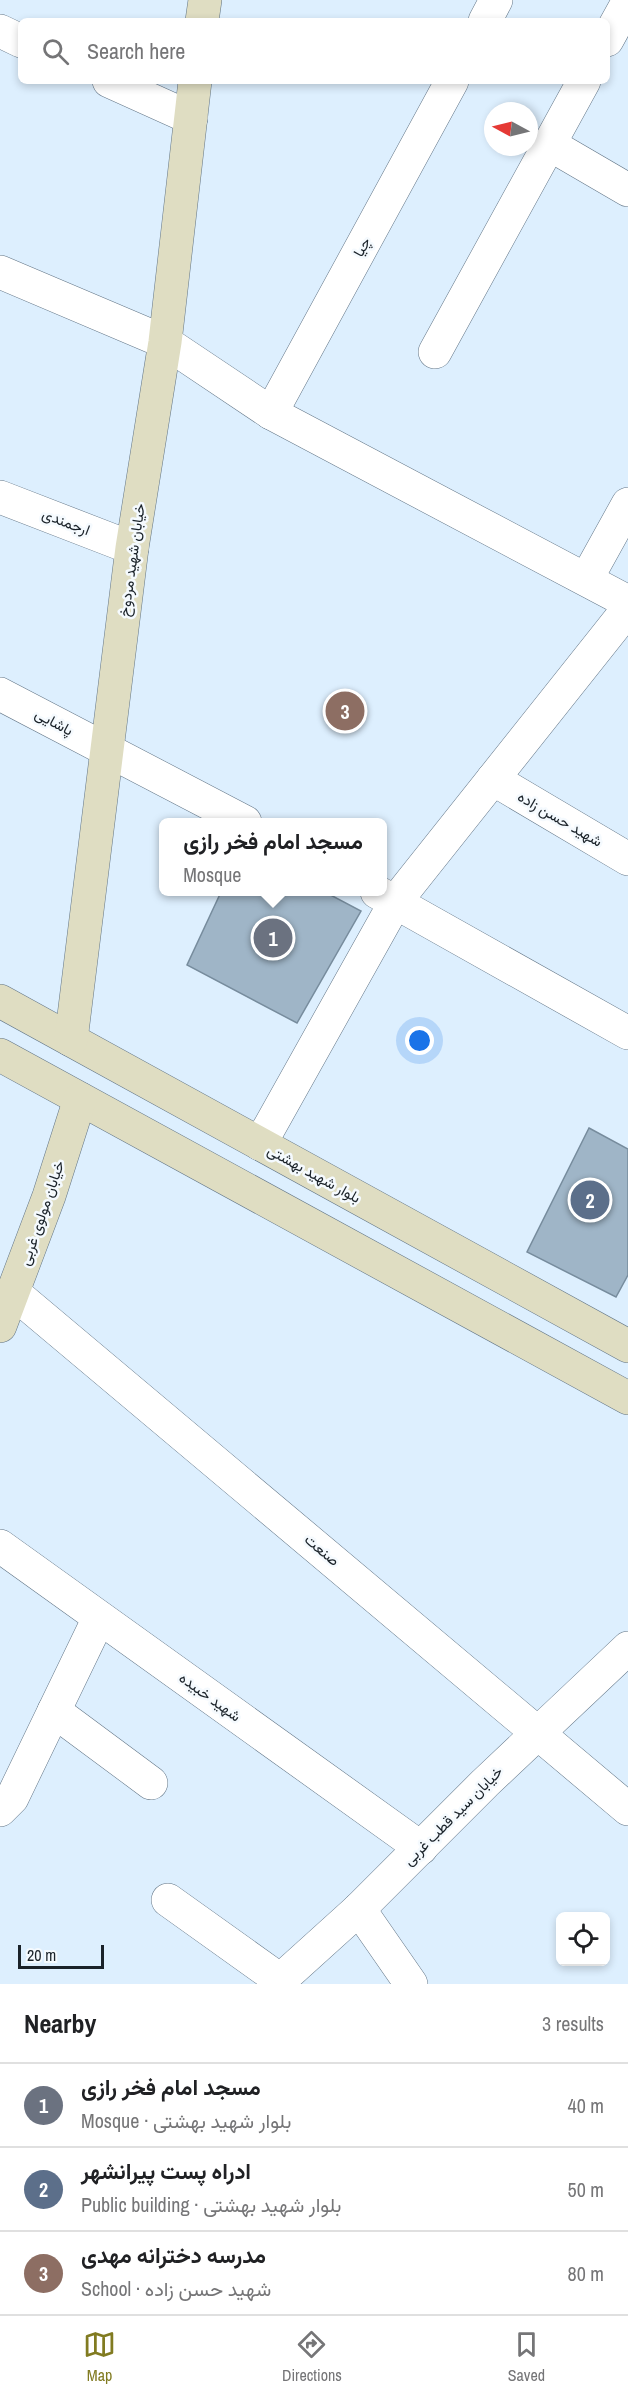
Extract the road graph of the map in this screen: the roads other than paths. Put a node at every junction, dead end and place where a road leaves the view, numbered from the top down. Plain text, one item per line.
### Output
1 (205, 0) edge
2 (496, 0) edge
3 (628, 2) edge
4 (202, 18) edge
5 (487, 18) edge
6 (0, 31) edge
7 (610, 35) edge
8 (18, 40) edge
9 (116, 84) edge
10 (195, 84) edge
11 (450, 84) edge
12 (582, 84) edge
13 (191, 118) junction
14 (549, 144) junction
15 (628, 190) edge
16 (0, 272) edge
17 (165, 342) junction
18 (435, 352) dead end
19 (271, 413) junction
20 (0, 496) edge
21 (628, 504) edge
22 (132, 548) junction
23 (587, 578) junction
24 (628, 602) edge
25 (628, 609) edge
26 (0, 694) edge
27 (107, 750) junction
28 (493, 779) junction
29 (237, 818) edge
30 (628, 859) edge
31 (387, 895) edge
32 (386, 896) edge
33 (0, 1001) edge
34 (628, 1033) edge
35 (71, 1040) junction
36 (0, 1055) edge
37 (81, 1099) junction
38 (260, 1144) junction
39 (14, 1293) junction
40 (0, 1326) edge
41 (628, 1346) edge
42 (628, 1398) edge
43 (0, 1546) edge
44 (99, 1618) junction
45 (628, 1648) edge
46 (54, 1711) junction
47 (539, 1732) junction
48 (151, 1783) dead end
49 (628, 1809) edge
50 (0, 1810) edge
51 (421, 1848) junction
52 (168, 1900) dead end
53 (359, 1910) junction
54 (278, 1982) edge
55 (411, 1984) edge

1 - 4 main road
2 - 5 street
3 - 7 street
6 - 8 street
9 - 13 street
10 - 13 main road, خیابان شهید مردوخ
11 - 19 street, چیا
12 - 14 street
13 - 17 main road, خیابان شهید مردوخ
14 - 15 street
14 - 18 street
16 - 17 street
17 - 19 street
17 - 22 main road, خیابان شهید مردوخ
19 - 23 street
20 - 22 street, ارجمندی
21 - 23 street
22 - 27 main road, خیابان شهید مردوخ
23 - 24 street
25 - 28 street
26 - 27 street, پاشایی
27 - 29 street, پاشایی
27 - 35 main road, خیابان شهید مردوخ
28 - 30 street, شهید حسن زاده
28 - 31 street
32 - 34 street
32 - 38 street
33 - 35 main road, بلوار شهید بهشتی
35 - 38 main road, بلوار شهید بهشتی
36 - 37 main road
37 - 39 main road, خیابان مولوی غربی
37 - 42 main road
38 - 41 main road, بلوار شهید بهشتی
39 - 40 main road, خیابان مولوی غربی
39 - 47 street, صنعت
43 - 44 street, شهید خبیده
44 - 46 street
44 - 51 street, شهید خبیده
45 - 47 street, خیابان سید قطب غربی
46 - 48 street
46 - 50 street
47 - 49 street, صنعت
47 - 51 street, خیابان سید قطب غربی
51 - 53 street, خیابان سید قطب غربی
52 - 54 street
53 - 54 street, خیابان سید قطب غربی
53 - 55 street

